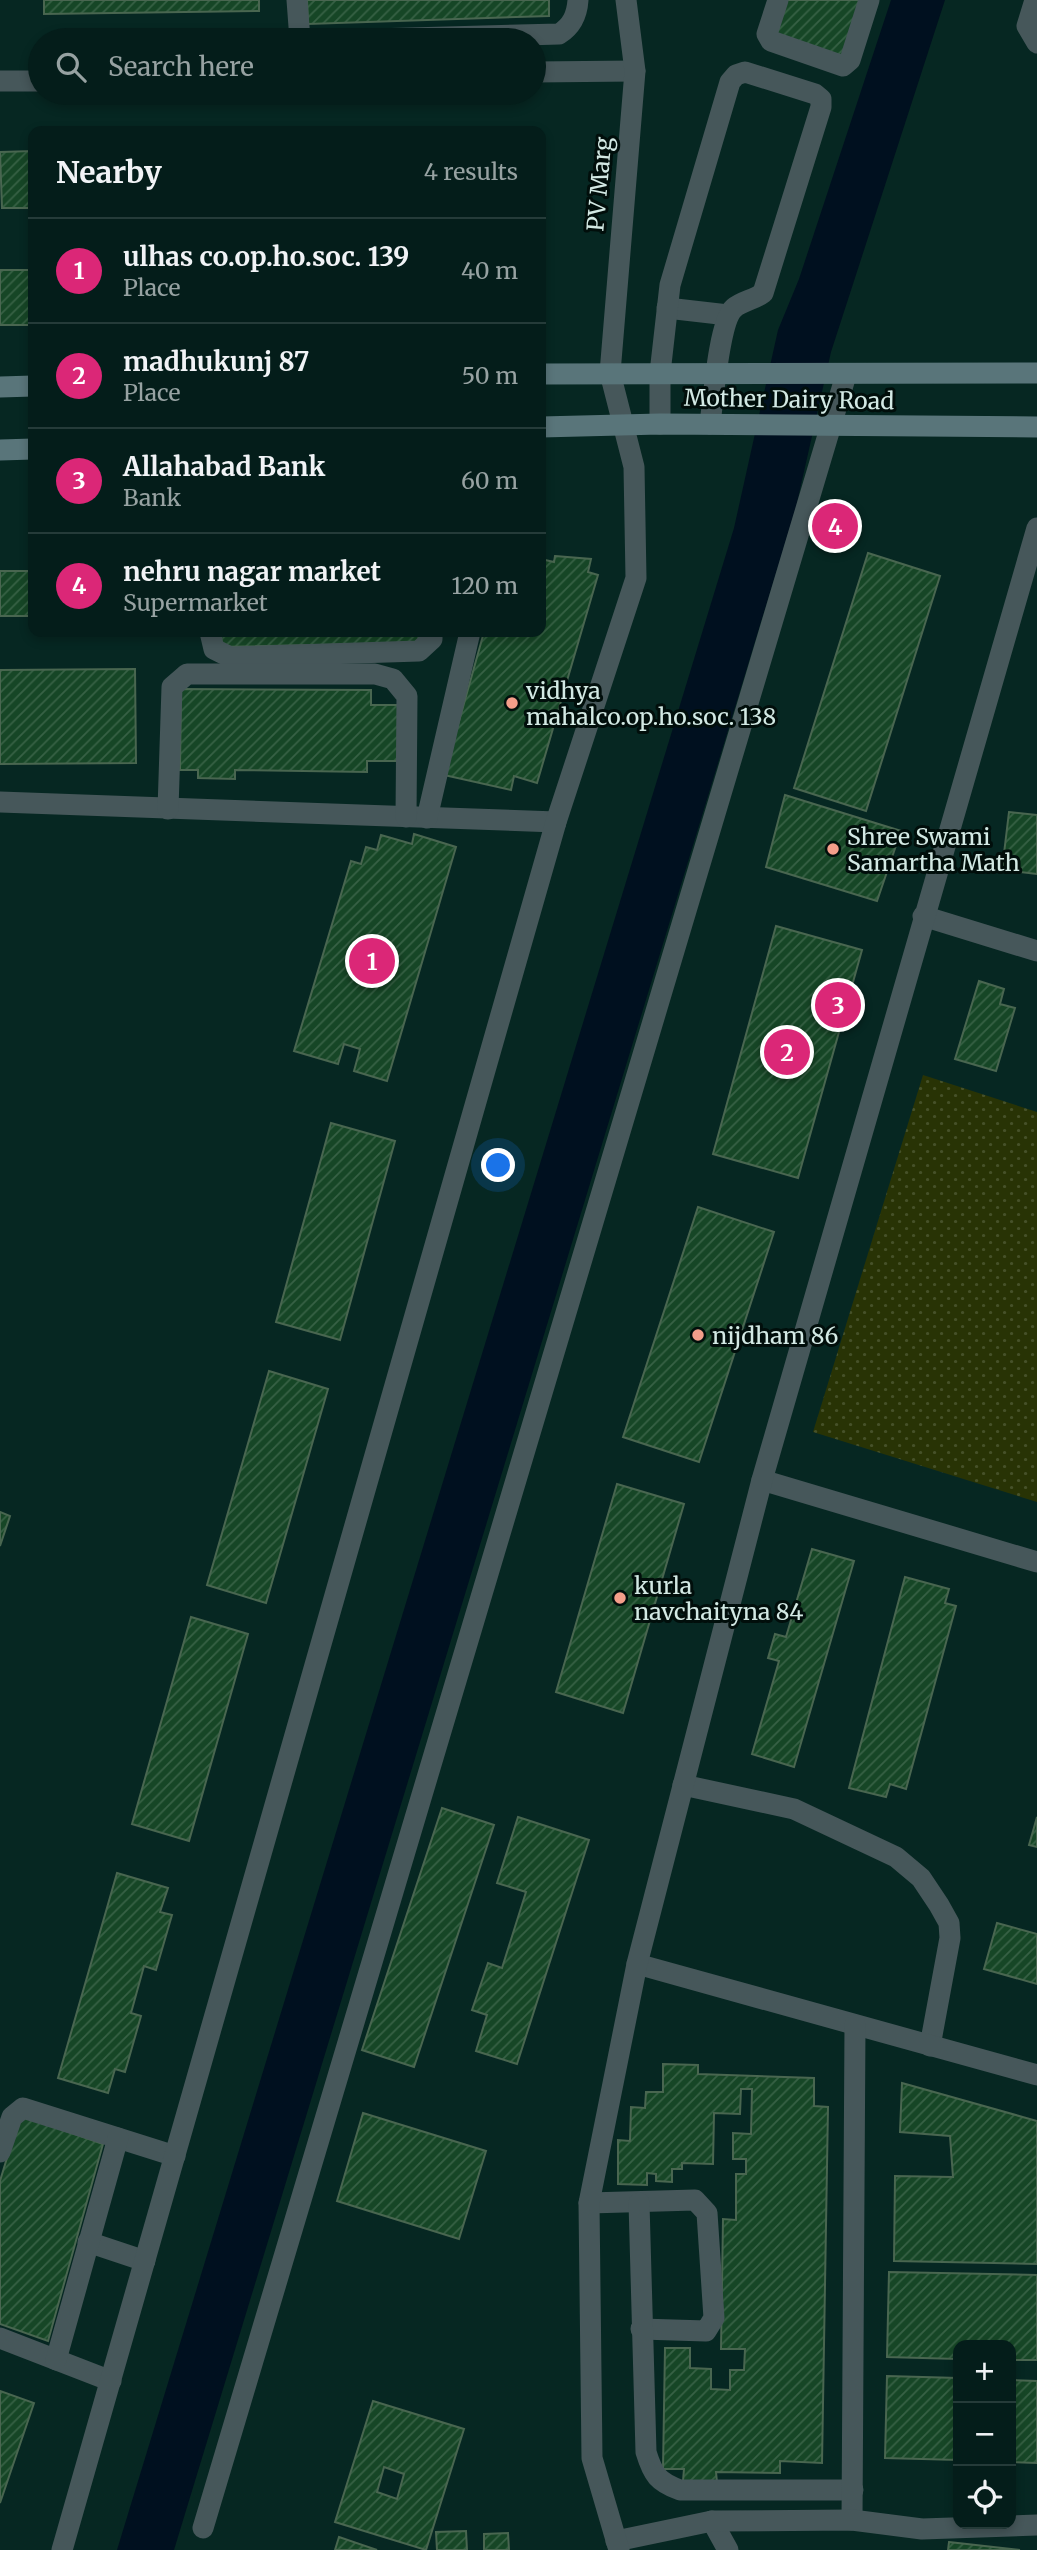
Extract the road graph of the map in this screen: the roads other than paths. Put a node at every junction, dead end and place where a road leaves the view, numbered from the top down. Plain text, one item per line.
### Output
1 (297, 0) edge
2 (578, 0) edge
3 (626, 0) edge
4 (778, 0) edge
5 (869, 0) edge
6 (1035, 0) edge
7 (299, 28) edge
8 (546, 34) edge
9 (1037, 43) edge
10 (635, 71) junction
11 (546, 72) edge
12 (0, 81) edge
13 (28, 81) edge
14 (667, 308) junction
15 (728, 315) junction
16 (610, 373) junction
17 (660, 373) junction
18 (716, 373) junction
19 (1037, 373) edge
20 (546, 374) edge
21 (838, 375) junction
22 (28, 386) edge
23 (0, 387) edge
24 (624, 424) junction
25 (660, 424) junction
26 (710, 424) junction
27 (546, 427) edge
28 (831, 427) junction
29 (1037, 427) edge
30 (28, 449) edge
31 (0, 450) edge
32 (1037, 528) edge
33 (211, 637) edge
34 (432, 637) edge
35 (469, 637) edge
36 (0, 802) edge
37 (168, 808) junction
38 (416, 817) junction
39 (556, 822) junction
40 (923, 916) junction
41 (1037, 951) edge
42 (762, 1480) junction
43 (1037, 1562) edge
44 (683, 1785) junction
45 (637, 1964) junction
46 (855, 2025) junction
47 (930, 2046) junction
48 (1037, 2075) edge
49 (118, 2138) junction
50 (0, 2152) edge
51 (175, 2156) junction
52 (589, 2203) junction
53 (639, 2203) junction
54 (88, 2242) junction
55 (145, 2261) junction
56 (640, 2329) junction
57 (0, 2338) edge
58 (56, 2360) junction
59 (111, 2381) junction
60 (853, 2490) junction
61 (712, 2521) junction
62 (852, 2521) junction
63 (1037, 2525) edge
64 (203, 2528) dead end
65 (921, 2539) edge
66 (617, 2545) edge
67 (62, 2550) edge
68 (727, 2550) edge

1 - 7 street
2 - 8 street
3 - 10 street, PV Marg
4 - 5 street
6 - 9 street
10 - 11 street
10 - 16 street, PV Marg
12 - 13 street
14 - 15 street
14 - 15 street
14 - 17 street
15 - 18 street
16 - 17 main road, Mother Dairy Road
16 - 20 main road, Mother Dairy Road
16 - 24 street
17 - 18 main road, Mother Dairy Road
17 - 25 street
18 - 21 main road, Mother Dairy Road
18 - 26 street
19 - 21 main road, Mother Dairy Road
21 - 28 street
22 - 23 main road
24 - 25 main road, Mother Dairy Road
24 - 27 main road, Mother Dairy Road
24 - 39 street
25 - 26 main road, Mother Dairy Road
26 - 28 main road, Mother Dairy Road
28 - 29 main road, Mother Dairy Road
28 - 64 street
30 - 31 main road
32 - 40 street
33 - 34 street
35 - 38 street
36 - 37 street
37 - 38 street
37 - 38 street
38 - 39 street
39 - 51 street
40 - 41 street
40 - 42 street
42 - 43 street
42 - 44 street
44 - 45 street
44 - 47 street
45 - 46 street
45 - 52 street
46 - 47 street
46 - 60 street
47 - 48 street
49 - 50 street
49 - 51 street
49 - 54 street
51 - 55 street
52 - 53 street
52 - 66 street
53 - 56 street
53 - 56 street
54 - 55 street
54 - 58 street
55 - 59 street
56 - 60 street
57 - 58 street
58 - 59 street
59 - 67 street
60 - 62 street
61 - 62 street
61 - 66 street
61 - 68 street
62 - 65 street
63 - 65 street

